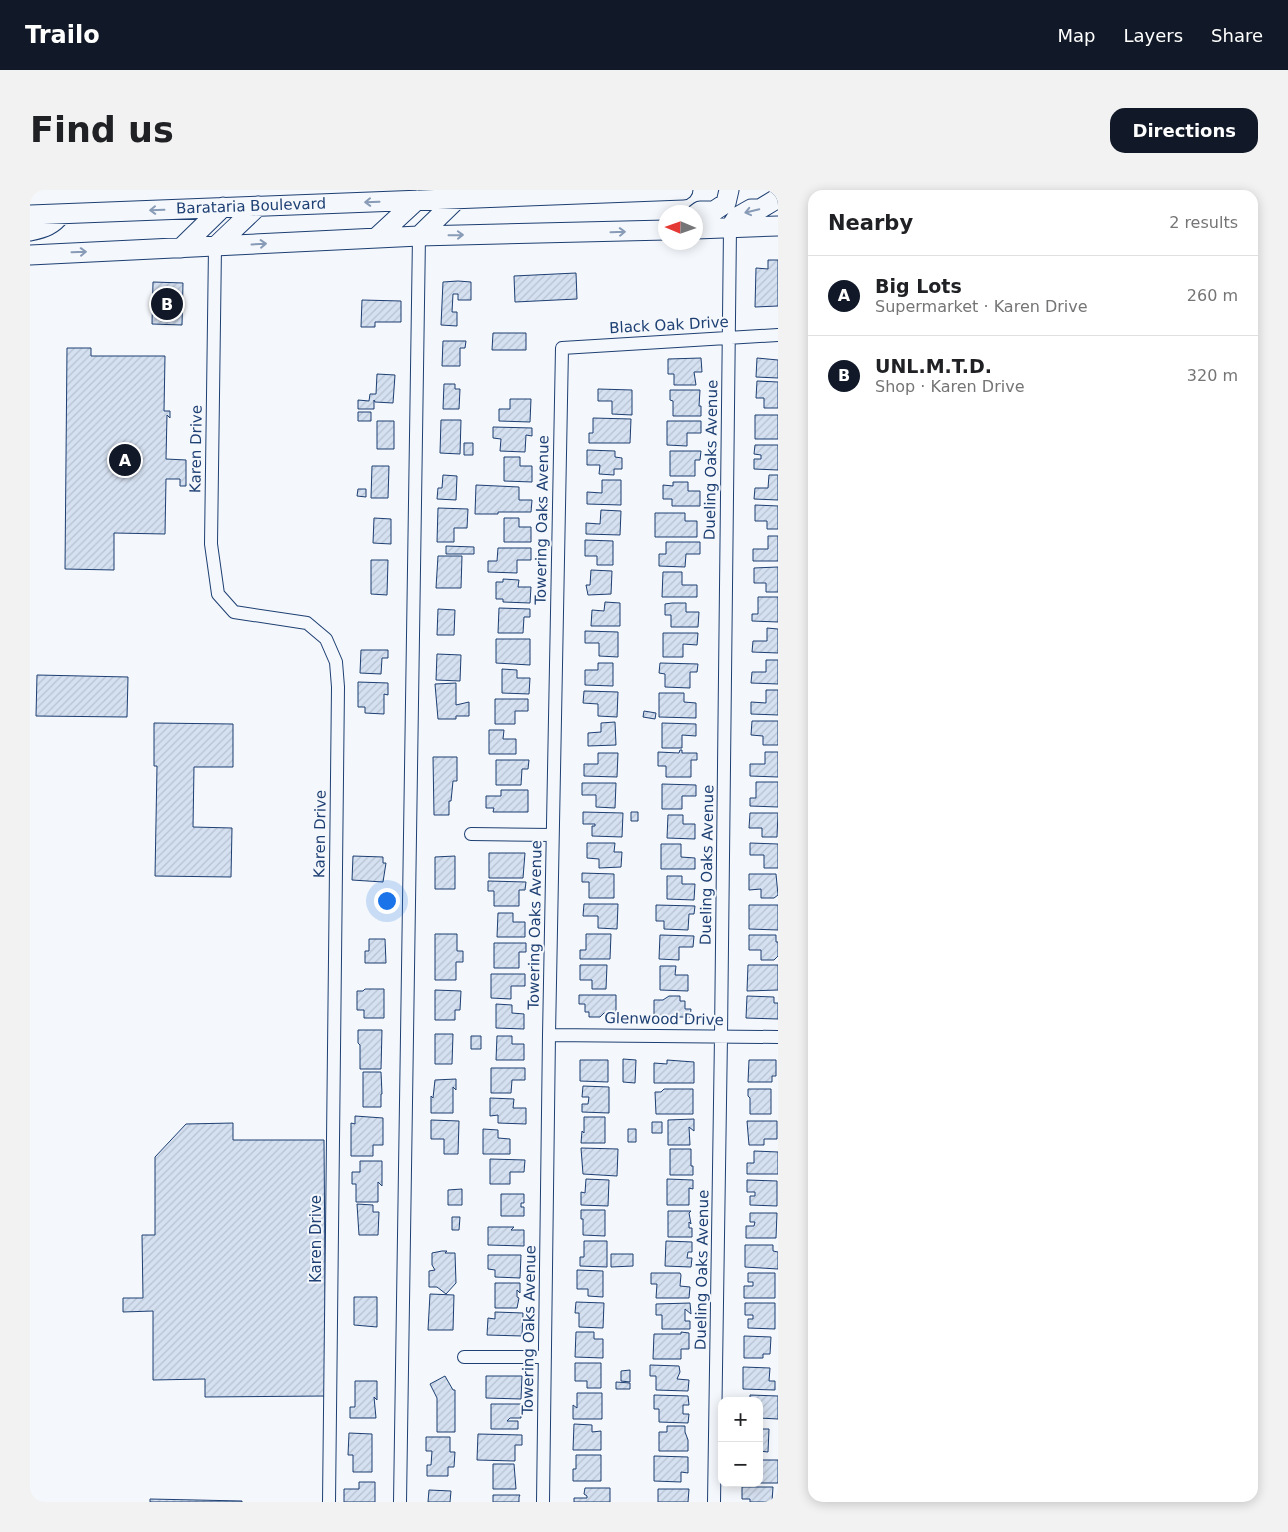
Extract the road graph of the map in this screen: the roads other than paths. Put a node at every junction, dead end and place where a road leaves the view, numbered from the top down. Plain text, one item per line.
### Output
1 (683, 190) edge
2 (729, 190) edge
3 (457, 198) junction
4 (778, 198) edge
5 (417, 200) junction
6 (258, 206) junction
7 (223, 207) junction
8 (703, 211) edge
9 (61, 214) junction
10 (30, 215) edge
11 (778, 226) edge
12 (730, 228) junction
13 (703, 229) edge
14 (658, 230) edge
15 (30, 231) edge
16 (419, 236) junction
17 (376, 238) junction
18 (215, 246) junction
19 (181, 248) junction
20 (30, 254) edge
21 (778, 335) edge
22 (728, 338) junction
23 (562, 348) joint
24 (471, 834) dead end
25 (552, 835) junction
26 (549, 1035) junction
27 (721, 1036) junction
28 (778, 1037) edge
29 (464, 1357) dead end
30 (545, 1357) junction
31 (329, 1502) edge
32 (400, 1502) edge
33 (543, 1502) edge
34 (714, 1502) edge

1 - 3 main road, Barataria Boulevard
2 - 8 main road
3 - 5 main road, Barataria Boulevard
3 - 16 main road
4 -> 12 main road
5 -> 6 main road, Barataria Boulevard
5 - 17 main road
6 - 7 main road, Barataria Boulevard
6 - 18 main road
7 -> 9 main road, Barataria Boulevard
7 - 19 main road
9 - 10 main road, Barataria Boulevard
9 - 15 main road
11 - 12 main road
12 - 13 main road
12 - 22 street, Dueling Oaks Avenue
16 -> 14 main road
16 - 17 main road
16 - 32 street
18 -> 17 main road
18 - 19 main road
18 - 31 street, Karen Drive
20 -> 19 main road
21 - 22 street, Black Oak Drive
22 - 23 street, Black Oak Drive
22 - 27 street, Dueling Oaks Avenue
23 - 25 street, Towering Oaks Avenue
24 - 25 street
25 - 26 street, Towering Oaks Avenue
26 - 27 street, Glenwood Drive
26 - 30 street, Towering Oaks Avenue
27 - 28 street, Glenwood Drive
27 - 34 street, Dueling Oaks Avenue
29 - 30 street
30 - 33 street, Towering Oaks Avenue

